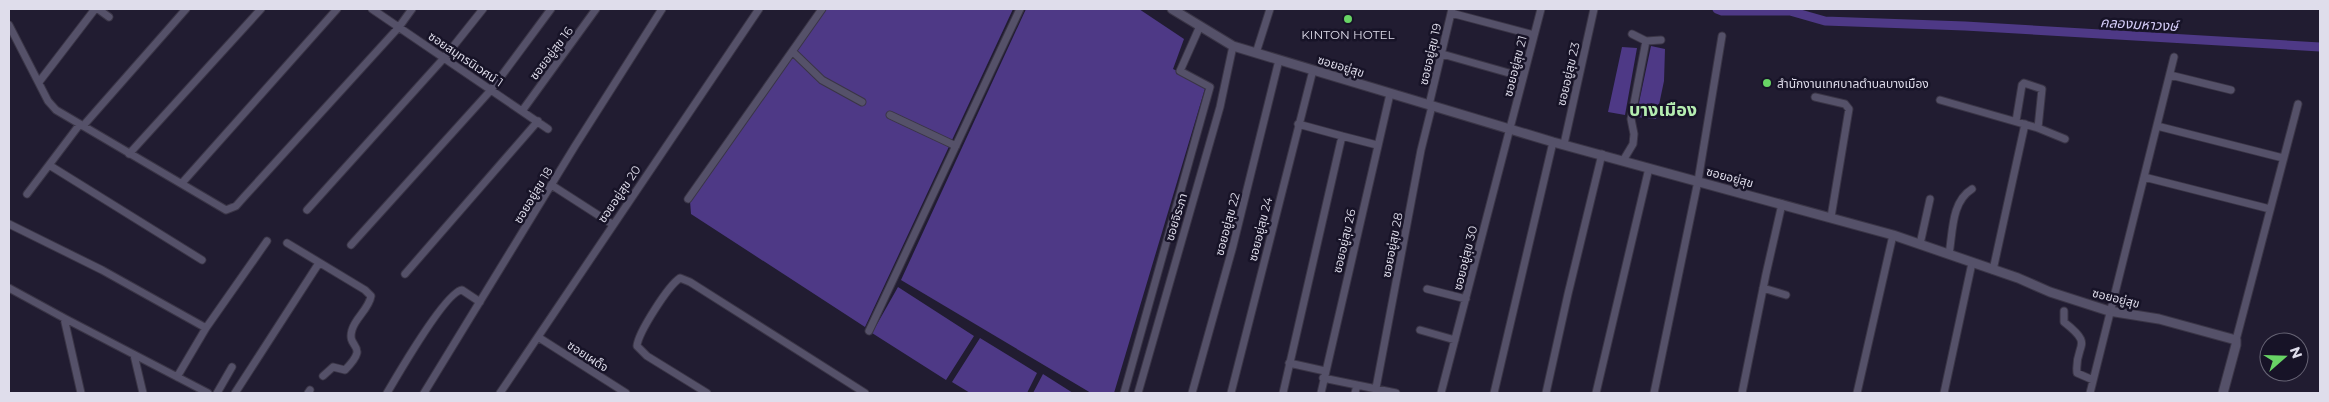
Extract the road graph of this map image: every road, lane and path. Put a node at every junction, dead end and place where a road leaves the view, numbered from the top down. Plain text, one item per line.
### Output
1 (97, 9) edge
2 (186, 9) edge
3 (261, 9) edge
4 (337, 9) edge
5 (372, 9) edge
6 (412, 9) edge
7 (483, 9) edge
8 (551, 9) edge
9 (596, 9) edge
10 (662, 9) edge
11 (759, 9) edge
12 (822, 9) edge
13 (1020, 9) edge
14 (1172, 9) edge
15 (1270, 9) edge
16 (1541, 9) edge
17 (1594, 9) edge
18 (1452, 11) edge
19 (109, 17) dead end
20 (9, 26) edge
21 (1200, 26) junction
22 (399, 27) junction
23 (1632, 34) dead end
24 (1534, 35) junction
25 (1722, 36) dead end
26 (12, 39) edge
27 (1660, 40) dead end
28 (1646, 41) junction
29 (1233, 46) junction
30 (793, 52) junction
31 (1256, 53) junction
32 (1442, 54) junction
33 (2174, 57) dead end
34 (444, 58) junction
35 (1279, 60) junction
36 (1313, 70) junction
37 (2170, 75) junction
38 (1523, 77) junction
39 (39, 82) junction
40 (491, 90) junction
41 (2231, 90) dead end
42 (1390, 94) junction
43 (1816, 97) dead end
44 (1940, 100) dead end
45 (862, 102) dead end
46 (2298, 104) dead end
47 (1431, 106) junction
48 (522, 111) junction
49 (890, 116) dead end
50 (538, 121) junction
51 (2016, 121) junction
52 (1298, 124) junction
53 (2025, 124) junction
54 (81, 126) junction
55 (2157, 126) junction
56 (1512, 128) junction
57 (2038, 128) junction
58 (548, 129) dead end
59 (1342, 136) junction
60 (2065, 139) dead end
61 (1553, 142) junction
62 (1564, 144) junction
63 (1377, 145) junction
64 (956, 146) junction
65 (130, 154) junction
66 (1602, 154) junction
67 (2283, 158) junction
68 (1624, 159) junction
69 (49, 165) junction
70 (1649, 168) junction
71 (2144, 176) junction
72 (1698, 181) junction
73 (182, 183) junction
74 (553, 186) junction
75 (1972, 189) dead end
76 (27, 194) dead end
77 (688, 199) dead end
78 (1930, 199) dead end
79 (1782, 204) junction
80 (2270, 209) junction
81 (306, 210) dead end
82 (1831, 217) junction
83 (9, 224) edge
84 (612, 224) junction
85 (1893, 235) junction
86 (267, 241) dead end
87 (287, 243) dead end
88 (1920, 244) junction
89 (351, 245) dead end
90 (1949, 254) junction
91 (202, 260) dead end
92 (319, 263) junction
93 (1972, 263) junction
94 (1993, 270) junction
95 (405, 274) dead end
96 (9, 288) edge
97 (1763, 288) junction
98 (1427, 289) dead end
99 (1786, 295) dead end
100 (1466, 299) junction
101 (480, 302) junction
102 (2109, 310) junction
103 (2064, 311) dead end
104 (64, 318) junction
105 (206, 328) junction
106 (1420, 330) dead end
107 (869, 331) dead end
108 (538, 337) junction
109 (1455, 340) junction
110 (2236, 340) junction
111 (134, 355) junction
112 (1289, 363) junction
113 (232, 367) dead end
114 (1324, 375) junction
115 (322, 376) dead end
116 (177, 377) junction
117 (2093, 380) junction
118 (1357, 385) junction
119 (1376, 388) junction
120 (617, 391) edge
121 (81, 393) edge
122 (142, 393) edge
123 (208, 393) edge
124 (217, 393) edge
125 (235, 393) edge
126 (387, 393) edge
127 (424, 393) edge
128 (500, 393) edge
129 (626, 393) edge
130 (707, 393) edge
131 (865, 393) edge
132 (1124, 393) edge
133 (1138, 393) edge
134 (1192, 393) edge
135 (1231, 393) edge
136 (1283, 393) edge
137 (1321, 393) edge
138 (1355, 393) edge
139 (1396, 393) edge
140 (1441, 393) edge
141 (1494, 393) edge
142 (1546, 393) edge
143 (1596, 393) edge
144 (1654, 393) edge
145 (1742, 393) edge
146 (1857, 393) edge
147 (1944, 393) edge
148 (2090, 393) edge
149 (2222, 393) edge

1 - 19 street
1 - 39 street
2 - 54 street
3 - 65 street
4 - 73 street
5 - 22 street, ซอยสมุทรนิเวศน์ 1
6 - 22 street
7 - 34 street
8 - 40 street
9 - 48 street, ซอยอยู่สุข 16
10 - 74 street, ซอยอยู่สุข 18
11 - 84 street, ซอยอยู่สุข 20
12 - 30 street
13 - 64 street
14 - 21 street, ซอยอยู่สุข
15 - 31 street
16 - 24 street, ซอยอยู่สุข 21
17 - 62 street, ซอยอยู่สุข 23
18 - 24 street
18 - 32 street, ซอยอยู่สุข 19
20 - 26 street
21 - 29 street, ซอยอยู่สุข
21 - 132 street
22 - 34 street, ซอยสมุทรนิเวศน์ 1
22 - 73 street
23 - 28 street
24 - 38 street, ซอยอยู่สุข 21
25 - 72 street
26 - 39 street
27 - 28 street
28 - 68 street
29 - 31 street, ซอยอยู่สุข
29 - 133 street, ซอยจิระภา
30 - 45 street
30 - 77 street
31 - 35 street, ซอยอยู่สุข
32 - 38 street
32 - 47 street, ซอยอยู่สุข 19
33 - 37 street
34 - 40 street, ซอยสมุทรนิเวศน์ 1
34 - 81 street
35 - 36 street, ซอยอยู่สุข
35 - 134 street, ซอยอยู่สุข 22
36 - 42 street, ซอยอยู่สุข
36 - 52 street, ซอยอยู่สุข 24
37 - 41 street
37 - 55 street
38 - 56 street, ซอยอยู่สุข 21
39 - 54 street
40 - 48 street, ซอยสมุทรนิเวศน์ 1
40 - 89 street
42 - 47 street, ซอยอยู่สุข
42 - 63 street, ซอยอยู่สุข 26
43 - 82 street
44 - 51 street
46 - 67 street
47 - 56 street, ซอยอยู่สุข
47 - 119 street, ซอยอยู่สุข 28
48 - 50 street, ซอยสมุทรนิเวศน์ 1
49 - 64 street
50 - 58 street, ซอยสมุทรนิเวศน์ 1
50 - 95 street
51 - 53 street
51 - 57 street
52 - 59 street
52 - 135 street, ซอยอยู่สุข 24
53 - 57 street
53 - 94 street
54 - 65 street
54 - 69 street
55 - 67 street
55 - 71 street
56 - 61 street, ซอยอยู่สุข
56 - 100 street, ซอยอยู่สุข 30
57 - 60 street
59 - 63 street
59 - 112 street
61 - 62 street, ซอยอยู่สุข
61 - 141 street
62 - 66 street, ซอยอยู่สุข
63 - 114 street, ซอยอยู่สุข 26
64 - 107 street
65 - 73 street
66 - 68 street, ซอยอยู่สุข
66 - 142 street
67 - 80 street
68 - 70 street, ซอยอยู่สุข
69 - 76 street
69 - 91 street
70 - 72 street, ซอยอยู่สุข
70 - 143 street
71 - 80 street
71 - 102 street
72 - 79 street, ซอยอยู่สุข
72 - 144 street
74 - 84 street
74 - 101 street, ซอยอยู่สุข 18
75 - 90 street
78 - 88 street
79 - 82 street, ซอยอยู่สุข
79 - 97 street
80 - 110 street
82 - 85 street, ซอยอยู่สุข
83 - 105 street
84 - 108 street, ซอยอยู่สุข 20
85 - 88 street, ซอยอยู่สุข
85 - 146 street
86 - 105 street
87 - 92 street
88 - 90 street, ซอยอยู่สุข
90 - 93 street, ซอยอยู่สุข
92 - 115 street
92 - 125 street
93 - 94 street, ซอยอยู่สุข
93 - 147 street
94 - 102 street, ซอยอยู่สุข
96 - 104 street
97 - 99 street
97 - 145 street
98 - 100 street
100 - 109 street, ซอยอยู่สุข 30
101 - 126 street
101 - 127 street, ซอยอยู่สุข 18
102 - 110 street, ซอยอยู่สุข
102 - 117 street
103 - 117 street
104 - 111 street
104 - 121 street
105 - 116 street
106 - 109 street
108 - 120 street, ซอยเผด็จ
108 - 128 street, ซอยอยู่สุข 20
109 - 140 street, ซอยอยู่สุข 30
110 - 149 street
111 - 116 street
111 - 122 street
112 - 114 street
112 - 136 street
113 - 124 street
114 - 118 street
114 - 137 street, ซอยอยู่สุข 26
116 - 123 street
117 - 148 street
118 - 119 street
118 - 138 street
119 - 139 street
120 - 129 street, ซอยเผด็จ
130 - 131 street

